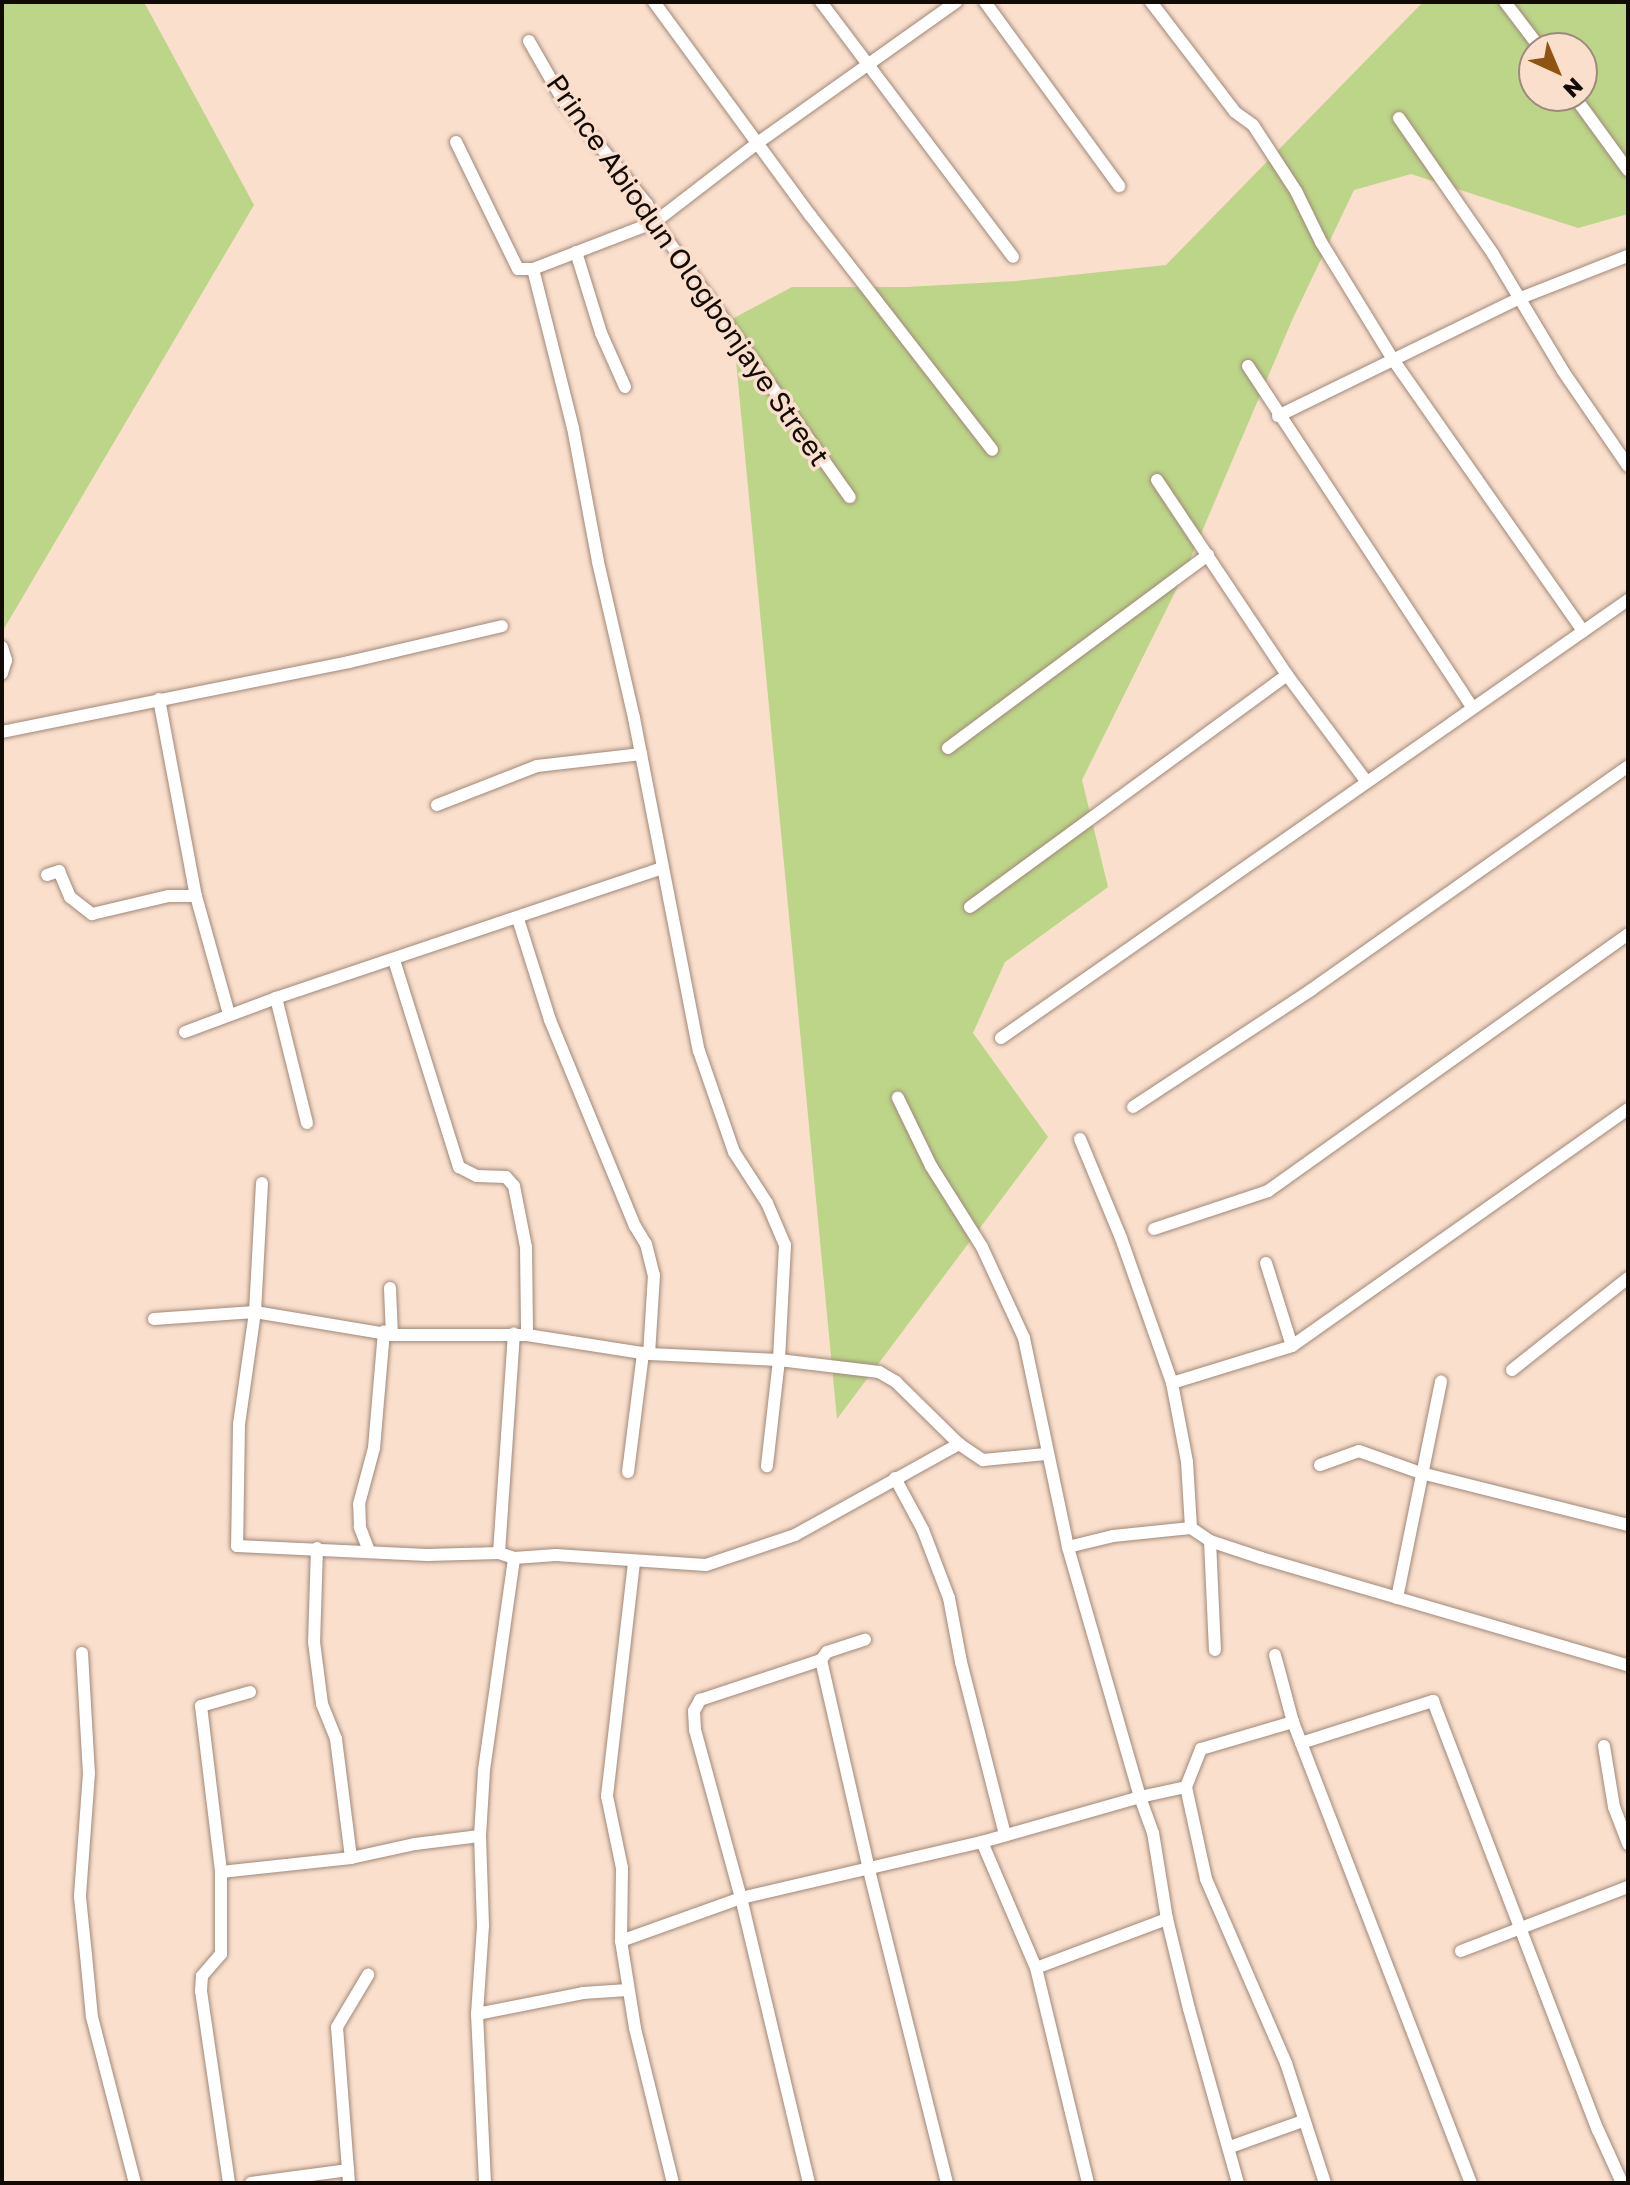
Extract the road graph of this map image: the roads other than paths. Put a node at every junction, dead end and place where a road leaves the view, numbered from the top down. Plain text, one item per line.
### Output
1 (654, 2) edge
2 (821, 2) edge
3 (956, 2) edge
4 (985, 2) edge
5 (1151, 2) edge
6 (1505, 2) edge
7 (1528, 32) edge
8 (529, 41) dead end
9 (868, 66) junction
10 (1586, 112) edge
11 (1399, 118) dead end
12 (456, 142) dead end
13 (759, 142) junction
14 (1628, 170) edge
15 (1119, 186) dead end
16 (655, 222) junction
17 (576, 252) junction
18 (1628, 256) edge
19 (1013, 257) dead end
20 (533, 269) junction
21 (1518, 299) junction
22 (1394, 361) junction
23 (1248, 366) dead end
24 (625, 387) dead end
25 (1278, 416) junction
26 (992, 450) dead end
27 (1628, 466) edge
28 (1157, 480) dead end
29 (850, 497) dead end
30 (1208, 555) junction
31 (1628, 600) edge
32 (502, 626) dead end
33 (1583, 631) junction
34 (2, 647) edge
35 (2, 673) edge
36 (1287, 675) junction
37 (159, 699) junction
38 (1472, 707) junction
39 (4, 728) edge
40 (948, 748) dead end
41 (641, 754) junction
42 (1628, 766) edge
43 (1366, 781) junction
44 (437, 805) dead end
45 (663, 868) junction
46 (47, 875) dead end
47 (196, 896) junction
48 (970, 907) dead end
49 (518, 919) junction
50 (1628, 934) edge
51 (394, 960) junction
52 (276, 998) junction
53 (229, 1014) junction
54 (185, 1032) dead end
55 (1001, 1038) dead end
56 (898, 1098) dead end
57 (1133, 1107) dead end
58 (1628, 1109) edge
59 (307, 1123) dead end
60 (1080, 1139) dead end
61 (262, 1183) dead end
62 (1154, 1229) dead end
63 (1266, 1263) dead end
64 (1628, 1278) edge
65 (390, 1288) dead end
66 (255, 1312) junction
67 (154, 1319) dead end
68 (388, 1333) junction
69 (521, 1334) junction
70 (1292, 1346) junction
71 (646, 1353) junction
72 (779, 1360) junction
73 (1512, 1370) dead end
74 (1441, 1381) dead end
75 (1172, 1383) junction
76 (959, 1444) junction
77 (1046, 1454) junction
78 (1320, 1465) dead end
79 (767, 1466) dead end
80 (628, 1472) dead end
81 (1421, 1473) junction
82 (895, 1478) junction
83 (1628, 1525) edge
84 (1191, 1528) junction
85 (1210, 1541) junction
86 (1068, 1547) junction
87 (317, 1548) junction
88 (369, 1551) junction
89 (499, 1553) junction
90 (514, 1558) junction
91 (634, 1562) junction
92 (1397, 1598) junction
93 (865, 1640) dead end
94 (1215, 1650) dead end
95 (82, 1653) dead end
96 (1275, 1655) dead end
97 (821, 1660) junction
98 (1628, 1665) edge
99 (250, 1692) dead end
100 (1293, 1722) junction
101 (1301, 1743) junction
102 (1604, 1746) dead end
103 (1186, 1787) junction
104 (1140, 1797) junction
105 (1005, 1835) junction
106 (480, 1836) junction
107 (982, 1842) junction
108 (1628, 1844) edge
109 (351, 1858) junction
110 (869, 1870) junction
111 (221, 1872) junction
112 (1628, 1887) edge
113 (741, 1898) junction
114 (1167, 1919) junction
115 (1522, 1928) junction
116 (621, 1941) junction
117 (1461, 1951) dead end
118 (1036, 1968) junction
119 (368, 1975) dead end
120 (628, 1990) junction
121 (477, 2014) junction
122 (1303, 2121) junction
123 (1230, 2147) junction
124 (349, 2176) edge
125 (135, 2183) edge
126 (229, 2183) edge
127 (251, 2183) edge
128 (485, 2183) edge
129 (673, 2183) edge
130 (809, 2183) edge
131 (947, 2183) edge
132 (1088, 2183) edge
133 (1238, 2183) edge
134 (1325, 2183) edge
135 (1471, 2183) edge
136 (1622, 2183) edge

1 - 13 street
2 - 9 street
3 - 9 street
4 - 15 street
5 - 22 street
6 - 7 street
8 - 16 street, Prince Abiodun Ologbonjaye Street
9 - 13 street
9 - 19 street
10 - 14 street
11 - 21 street
12 - 20 street
13 - 16 street
13 - 26 street
16 - 17 street
16 - 29 street, Prince Abiodun Ologbonjaye Street
17 - 20 street
17 - 24 street
18 - 21 street
20 - 41 street
21 - 22 street
21 - 27 street
22 - 25 street
22 - 33 street
23 - 25 street
25 - 38 street
28 - 30 street
30 - 36 street
30 - 40 street
31 - 33 street
32 - 37 street
33 - 38 street
34 - 35 street
36 - 43 street
36 - 48 street
37 - 39 street
37 - 47 street
38 - 43 street
41 - 44 street
41 - 45 street
42 - 57 street
43 - 55 street
45 - 49 street
45 - 72 street
46 - 47 street
47 - 53 street
49 - 51 street
49 - 71 street
50 - 62 street
51 - 52 street
51 - 69 street
52 - 53 street
52 - 59 street
53 - 54 street
56 - 77 street
58 - 70 street
60 - 75 street
61 - 66 street
63 - 70 street
64 - 73 street
65 - 68 street
66 - 67 street
66 - 68 street
66 - 87 street
68 - 69 street
68 - 88 street
69 - 71 street
69 - 89 street
70 - 75 street
71 - 72 street
71 - 80 street
72 - 76 street
72 - 79 street
74 - 81 street
75 - 84 street
76 - 77 street
76 - 82 street
77 - 86 street
78 - 81 street
81 - 83 street
81 - 92 street
82 - 91 street
82 - 105 street
84 - 85 street
84 - 86 street
85 - 92 street
85 - 94 street
86 - 104 street
87 - 88 street
87 - 109 street
88 - 89 street
89 - 90 street
90 - 91 street
90 - 106 street
91 - 116 street
92 - 98 street
93 - 97 street
95 - 125 street
96 - 100 street
97 - 110 street
97 - 113 street
99 - 111 street
100 - 101 street
100 - 103 street
101 - 115 street
101 - 135 street
102 - 108 street
103 - 104 street
103 - 122 street
104 - 105 street
104 - 114 street
105 - 107 street
106 - 109 street
106 - 121 street
107 - 110 street
107 - 118 street
109 - 111 street
110 - 113 street
110 - 131 street
111 - 126 street
112 - 115 street
113 - 116 street
113 - 130 street
114 - 118 street
114 - 123 street
115 - 117 street
115 - 136 street
116 - 120 street
118 - 132 street
119 - 124 street
120 - 121 street
120 - 129 street
121 - 128 street
122 - 123 street
122 - 134 street
123 - 133 street
124 - 127 street

